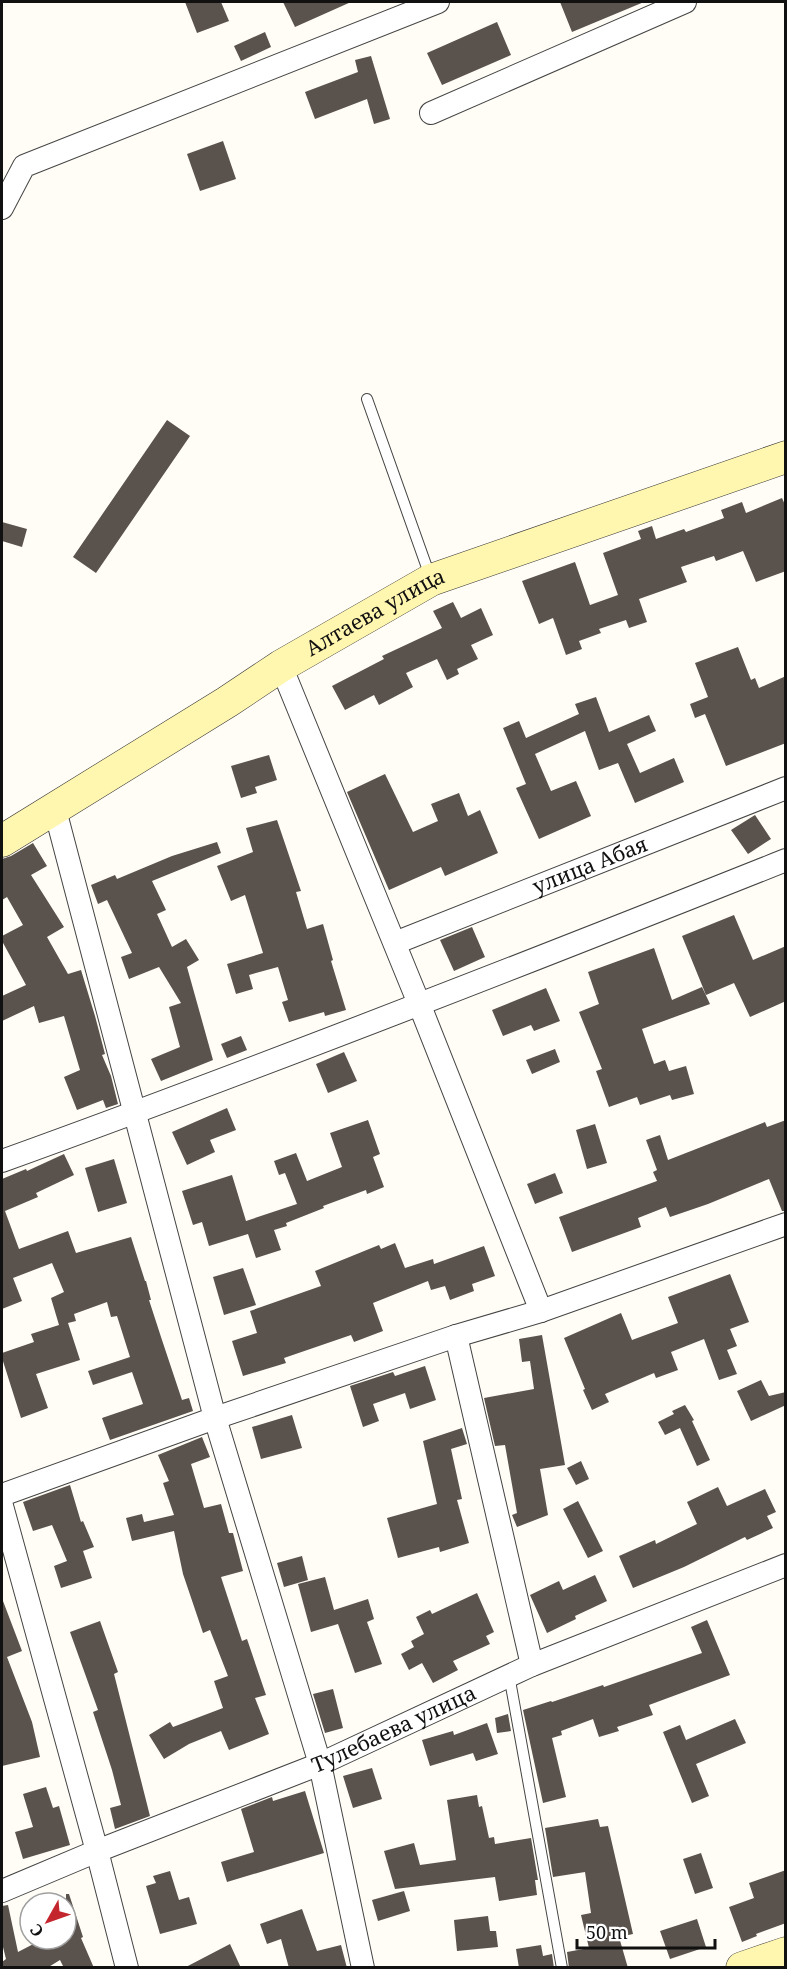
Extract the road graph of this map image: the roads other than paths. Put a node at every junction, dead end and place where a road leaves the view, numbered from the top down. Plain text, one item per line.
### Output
1 (438, 2) edge
2 (685, 2) edge
3 (431, 112) dead end
4 (2, 208) edge
5 (367, 399) dead end
6 (786, 457) edge
7 (432, 580) junction
8 (281, 666) junction
9 (786, 788) edge
10 (54, 810) junction
11 (2, 841) edge
12 (786, 860) edge
13 (394, 943) junction
14 (420, 1006) junction
15 (134, 1113) junction
16 (2, 1161) edge
17 (786, 1224) edge
18 (541, 1311) junction
19 (456, 1336) junction
20 (215, 1418) junction
21 (2, 1495) edge
22 (2, 1506) edge
23 (786, 1565) edge
24 (532, 1665) junction
25 (509, 1675) junction
26 (320, 1764) junction
27 (97, 1851) junction
28 (2, 1891) edge
29 (786, 1953) edge
30 (127, 1968) edge
31 (363, 1968) edge
32 (561, 1968) edge
33 (742, 1968) edge

1 - 4 street
2 - 3 street
5 - 7 lane
6 - 7 main road, Алтаева улица
7 - 8 main road, Алтаева улица
8 - 10 main road, Алтаева улица
8 - 13 street
9 - 13 street, улица Абая
10 - 11 main road, Алтаева улица
10 - 15 street
12 - 14 street
13 - 14 street
14 - 15 street
14 - 18 street
15 - 16 street
15 - 20 street
17 - 18 street
18 - 19 street
19 - 20 street
19 - 24 street
20 - 21 street
20 - 26 street
22 - 27 street
23 - 24 street, Тулебаева улица
24 - 25 street, Тулебаева улица
25 - 26 street, Тулебаева улица
25 - 32 lane
26 - 27 street, Тулебаева улица
26 - 31 street
27 - 28 street, Тулебаева улица
27 - 30 street
29 - 33 main road

